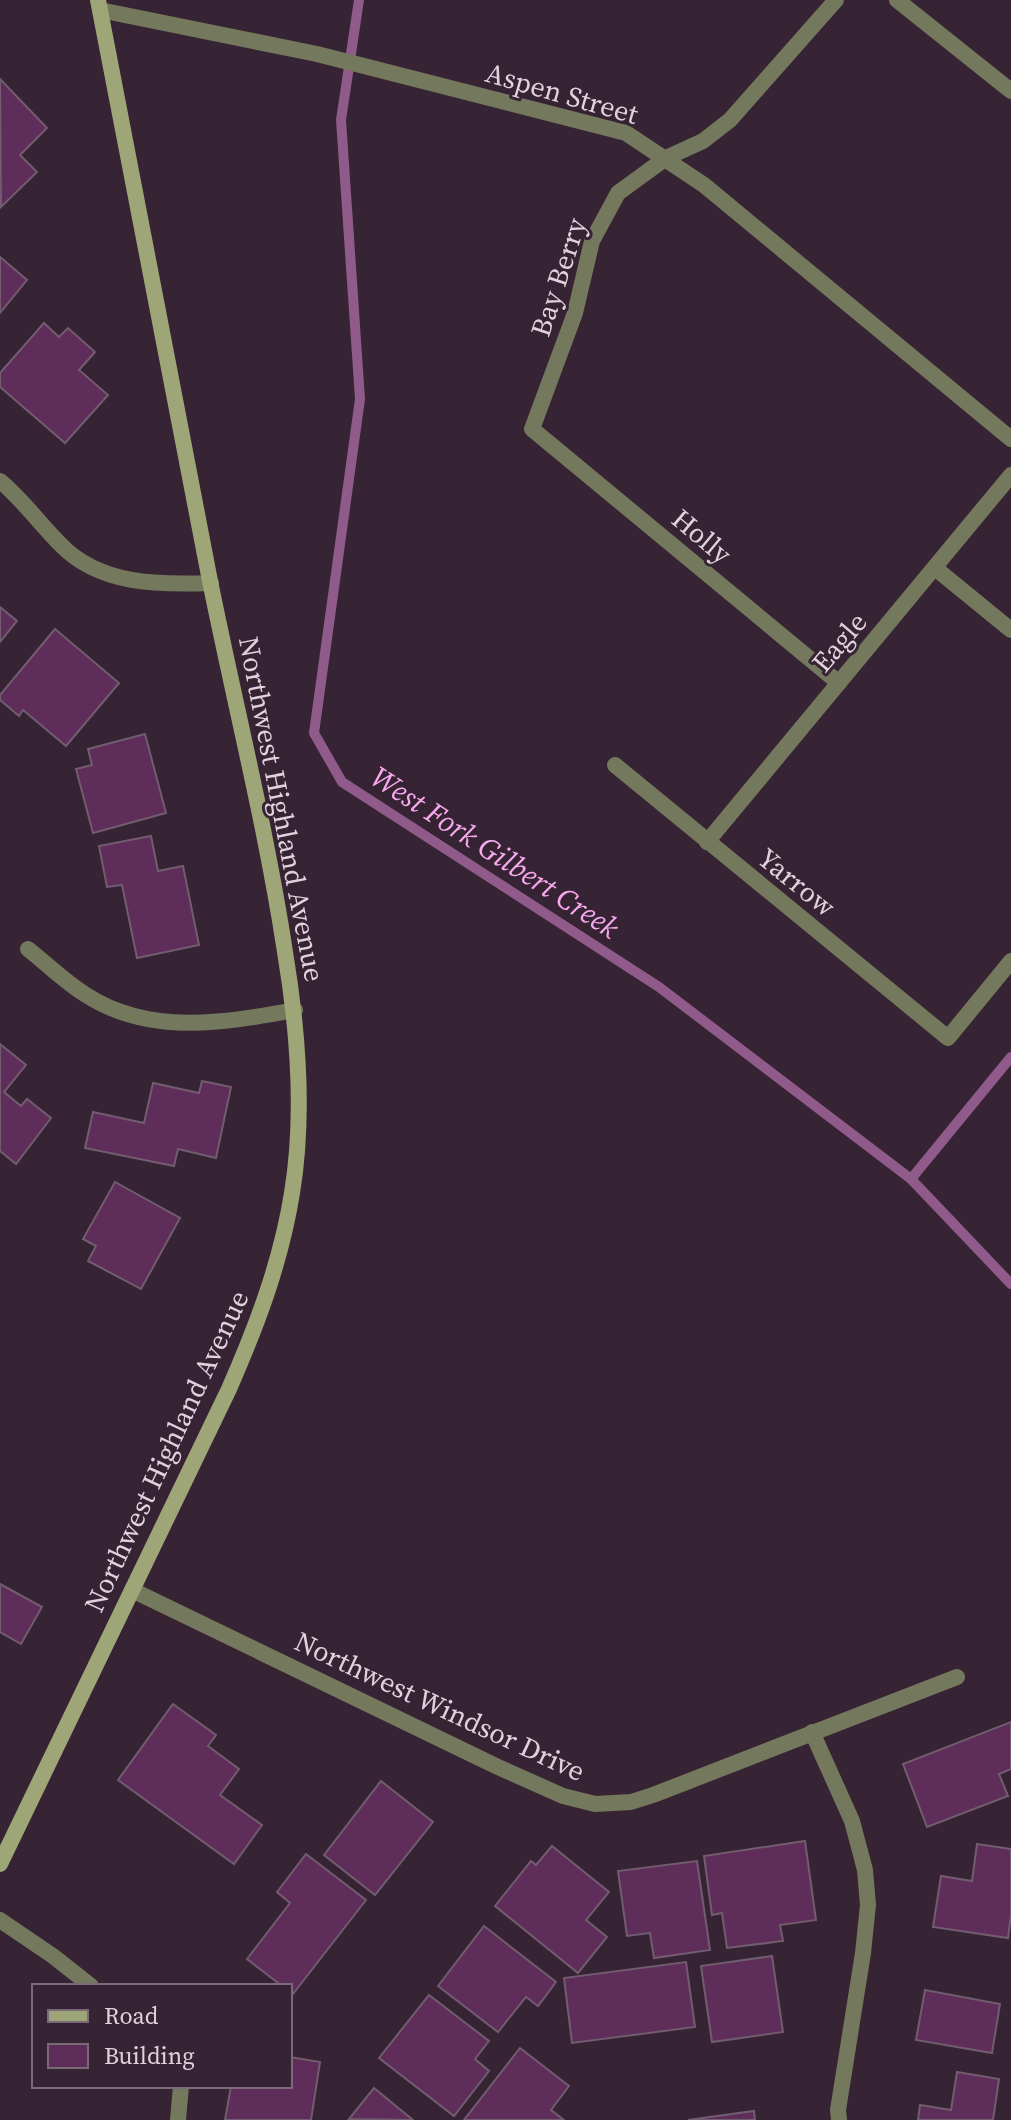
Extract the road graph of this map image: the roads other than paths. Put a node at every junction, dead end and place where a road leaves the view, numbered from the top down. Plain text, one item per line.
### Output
1 (836, 0) edge
2 (897, 0) edge
3 (99, 5) edge
4 (1011, 91) edge
5 (666, 158) junction
6 (532, 429) joint
7 (1011, 439) edge
8 (1011, 475) edge
9 (0, 481) edge
10 (935, 568) junction
11 (211, 583) junction
12 (1011, 630) edge
13 (839, 683) junction
14 (615, 765) dead end
15 (707, 842) junction
16 (28, 949) dead end
17 (1011, 961) edge
18 (295, 1010) junction
19 (132, 1590) junction
20 (957, 1677) dead end
21 (812, 1732) junction
22 (0, 1864) edge
23 (0, 1920) edge
24 (88, 1984) edge
25 (181, 2088) edge
26 (178, 2120) edge
27 (839, 2120) edge

1 - 5 street, Bay Berry
2 - 4 street
3 - 5 street, Aspen Street
3 - 11 main road, Northwest Highland Avenue
5 - 6 street, Bay Berry
5 - 7 street, Aspen Street
6 - 13 street, Holly
8 - 10 street, Eagle
9 - 11 street
10 - 12 street
10 - 13 street, Eagle
11 - 18 main road, Northwest Highland Avenue
13 - 15 street, Eagle
14 - 15 street, Yarrow
15 - 17 street, Yarrow
16 - 18 street
18 - 19 main road, Northwest Highland Avenue
19 - 21 street, Northwest Windsor Drive
19 - 22 main road, Northwest Highland Avenue
20 - 21 street, Northwest Windsor Drive
21 - 27 street
23 - 24 street
25 - 26 street

